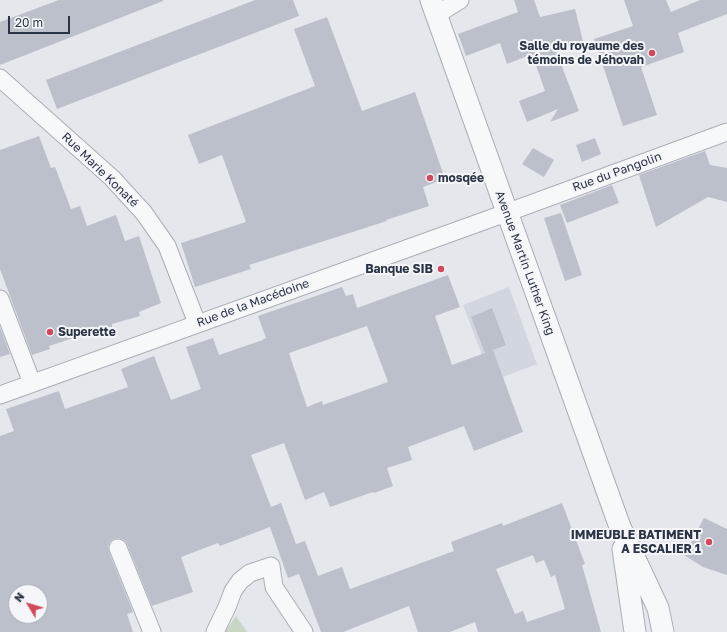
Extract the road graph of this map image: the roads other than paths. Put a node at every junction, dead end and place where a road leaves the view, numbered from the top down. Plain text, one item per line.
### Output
1 (460, 0) edge
2 (434, 8) edge
3 (0, 78) edge
4 (727, 132) edge
5 (506, 213) junction
6 (0, 299) edge
7 (197, 323) junction
8 (32, 383) junction
9 (0, 395) edge
10 (620, 527) junction
11 (118, 548) dead end
12 (152, 632) edge
13 (215, 632) edge
14 (304, 632) edge
15 (635, 632) edge
16 (663, 632) edge

1 - 2 street
2 - 5 street, Avenue Martin Luther King
3 - 7 street, Rue Marie Konaté
4 - 5 street, Rue du Pangolin
5 - 7 street, Rue de la Macédoine
5 - 10 street, Avenue Martin Luther King
6 - 8 street
7 - 8 street, Rue de la Macédoine
8 - 9 street, Rue de la Macédoine
10 - 15 street, Avenue Martin Luther King
10 - 16 street, Avenue Martin Luther King
11 - 12 street
13 - 14 street

